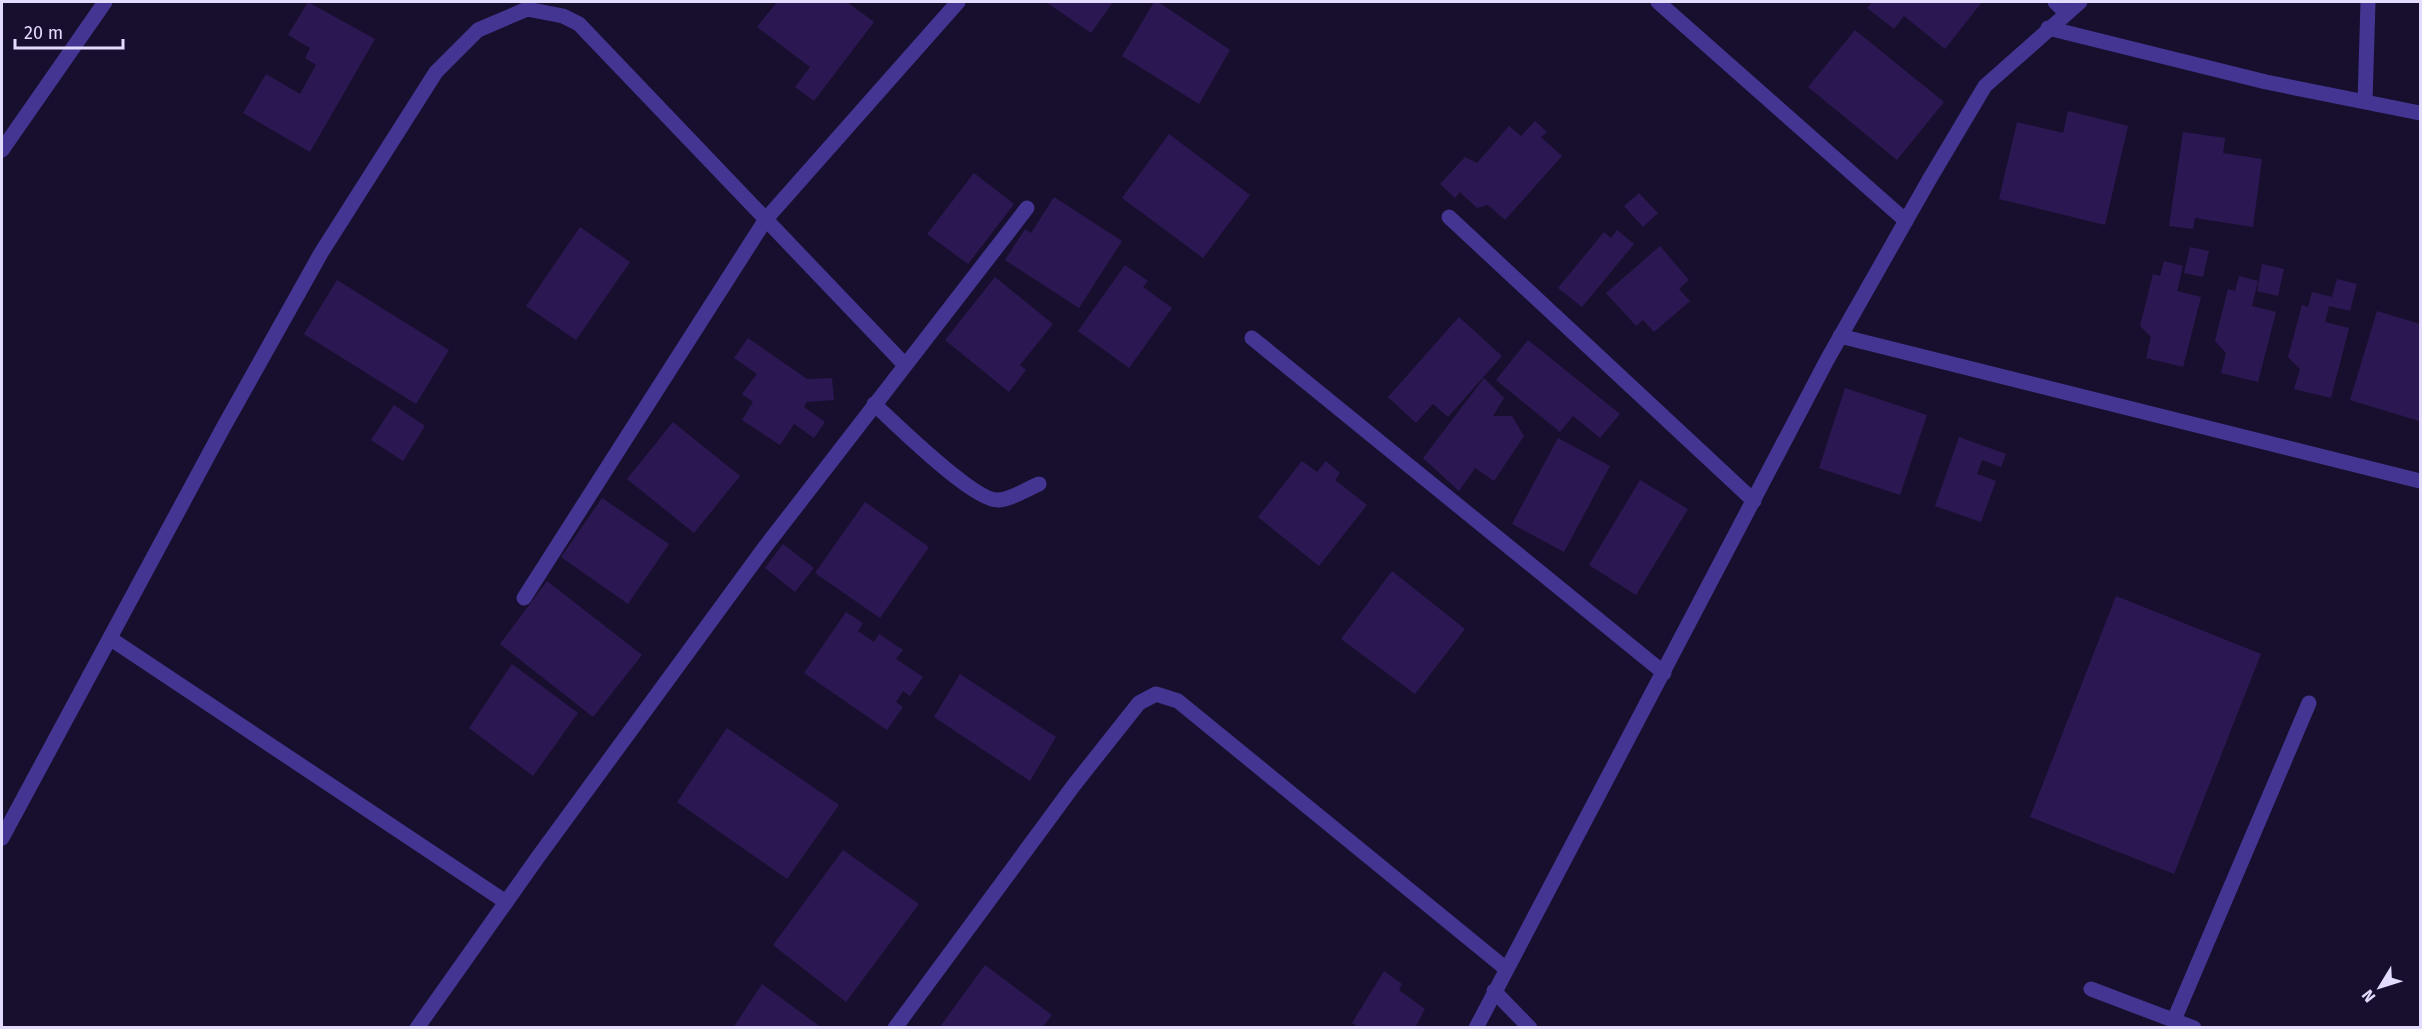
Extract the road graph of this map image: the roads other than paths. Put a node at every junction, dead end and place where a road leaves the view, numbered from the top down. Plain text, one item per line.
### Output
1 (105, 2) edge
2 (958, 2) edge
3 (1658, 2) edge
4 (2055, 2) edge
5 (2080, 2) edge
6 (2368, 2) edge
7 (2066, 13) junction
8 (2048, 28) junction
9 (2365, 102) junction
10 (2421, 113) edge
11 (2, 150) edge
12 (1027, 208) dead end
13 (1449, 217) dead end
14 (766, 219) junction
15 (1906, 221) junction
16 (1840, 336) junction
17 (1252, 338) dead end
18 (905, 365) junction
19 (874, 404) junction
20 (2421, 481) edge
21 (1039, 484) dead end
22 (1754, 501) junction
23 (525, 598) dead end
24 (111, 639) junction
25 (1664, 673) junction
26 (2309, 703) dead end
27 (2, 838) edge
28 (506, 902) junction
29 (1505, 968) junction
30 (2091, 989) dead end
31 (1494, 991) junction
32 (2174, 1020) junction
33 (417, 1028) edge
34 (895, 1028) edge
35 (1476, 1028) edge
36 (1530, 1028) edge
37 (2194, 1028) edge

1 - 11 street
2 - 14 street
3 - 15 street
4 - 7 street
5 - 7 street
6 - 9 street
7 - 8 street
8 - 9 street
8 - 15 street
9 - 10 street
12 - 18 street
13 - 22 street
14 - 18 street
14 - 23 street
14 - 24 street
15 - 16 street
16 - 20 street
16 - 22 street
17 - 25 street
18 - 19 street
19 - 21 street
19 - 28 street
22 - 25 street
24 - 27 street
24 - 28 street
25 - 29 street
26 - 32 street
28 - 33 street
29 - 31 street
29 - 34 street
30 - 32 street
31 - 35 street
31 - 36 street
32 - 37 street

